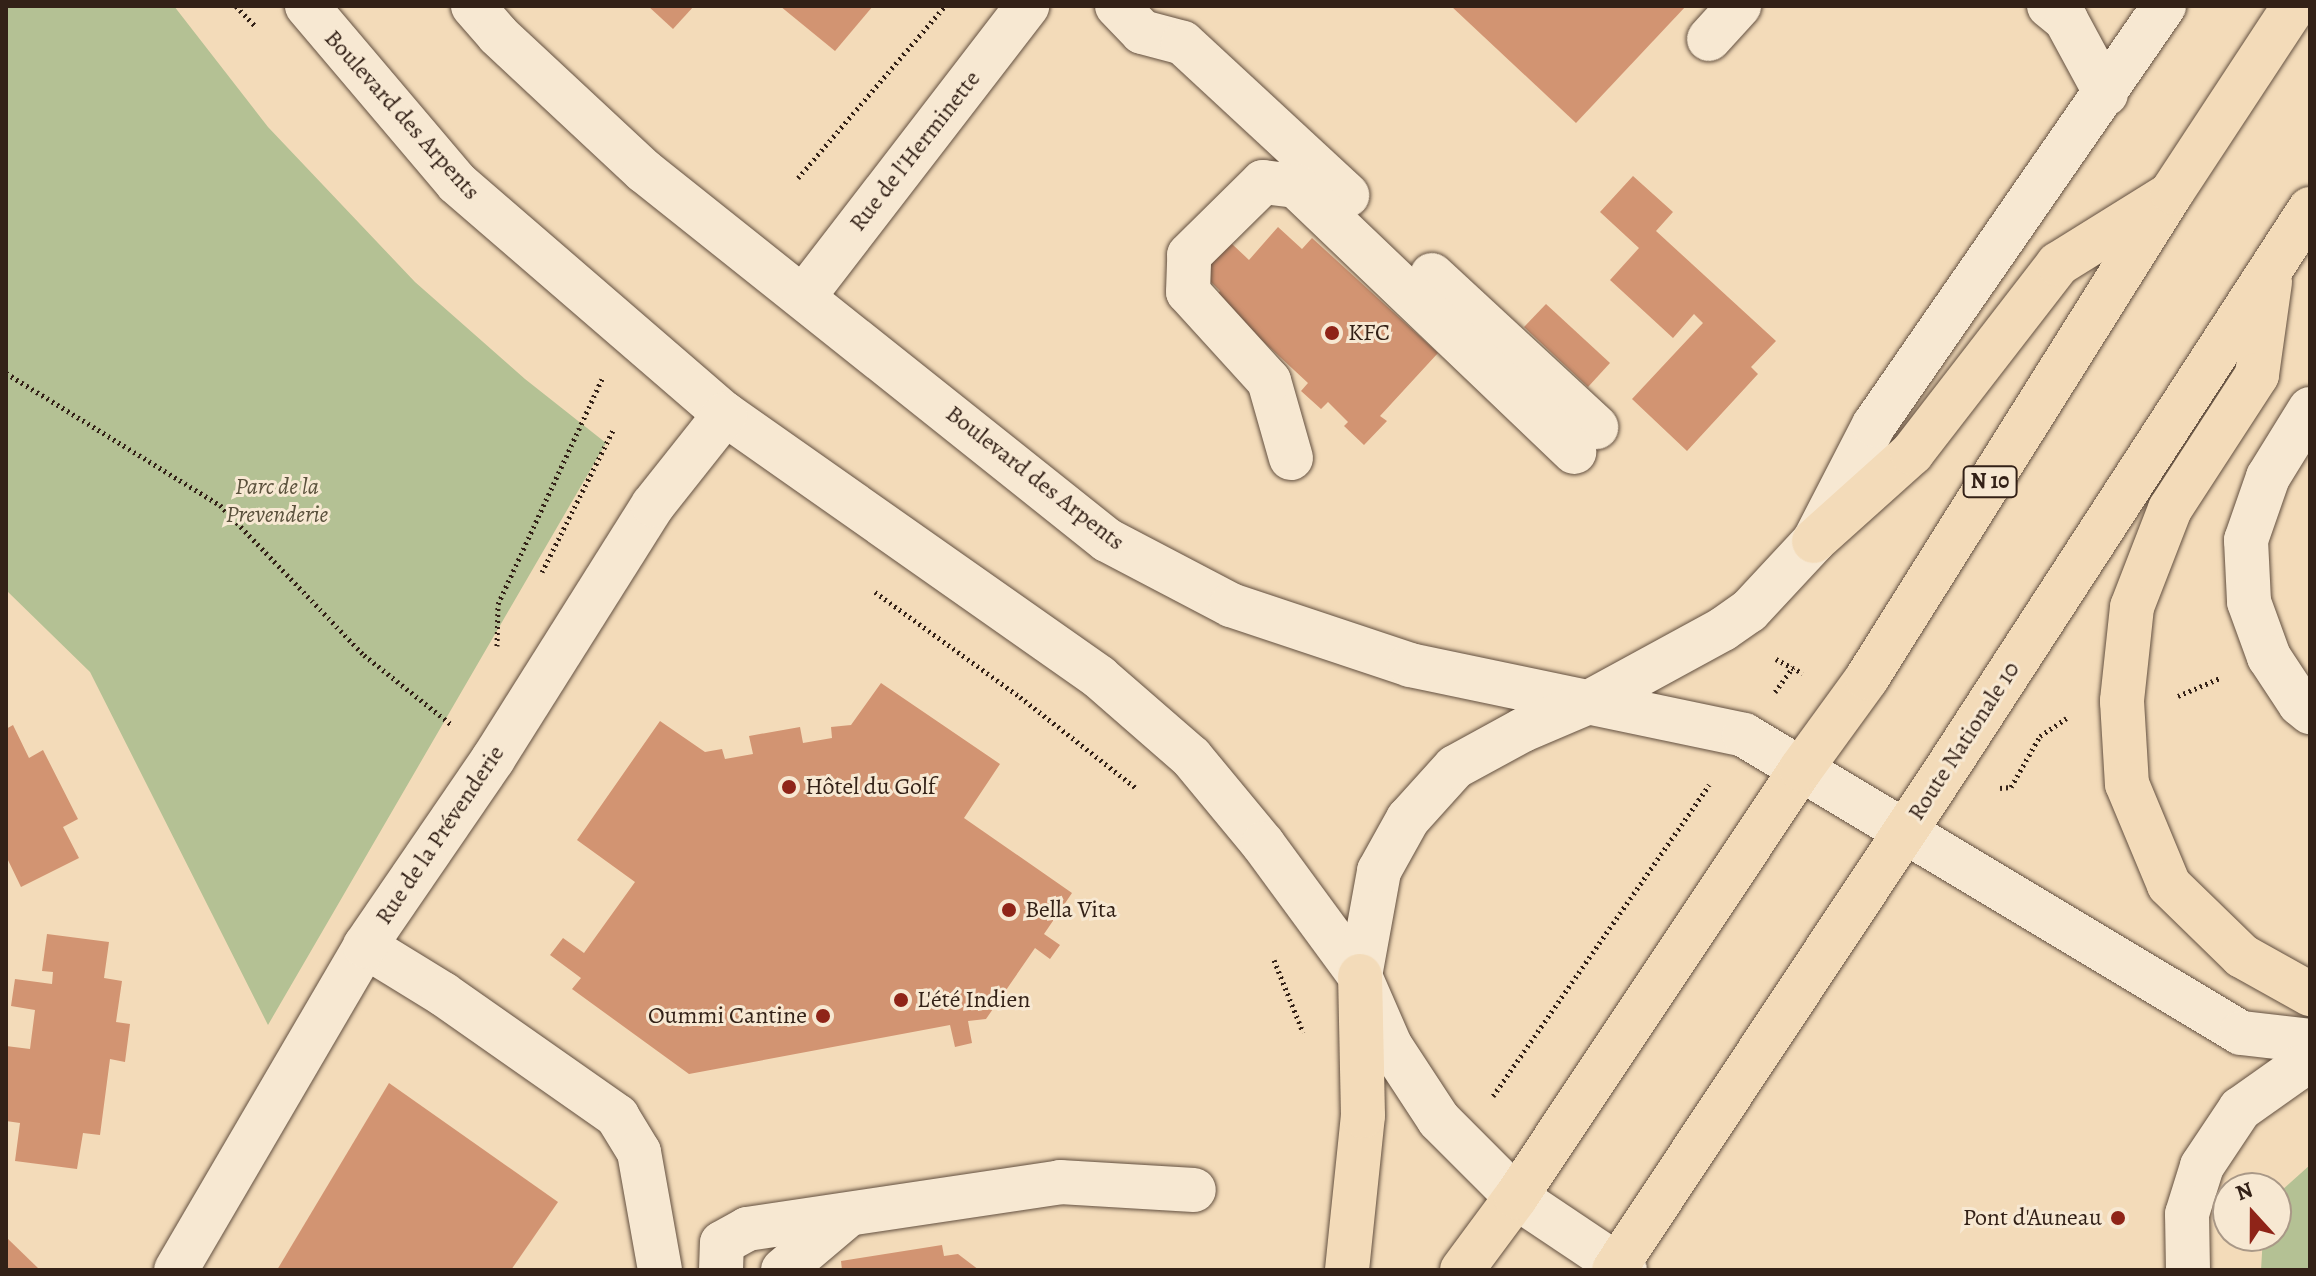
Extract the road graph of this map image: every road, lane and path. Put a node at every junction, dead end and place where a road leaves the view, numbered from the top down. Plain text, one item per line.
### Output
1 (236, 6) edge
2 (307, 6) edge
3 (473, 6) edge
4 (945, 6) edge
5 (1027, 6) edge
6 (1739, 6) edge
7 (2049, 6) edge
8 (2164, 6) edge
9 (2294, 6) edge
10 (1130, 19) edge
11 (257, 29) dead end
12 (1709, 39) dead end
13 (2106, 94) junction
14 (798, 178) dead end
15 (2172, 192) junction
16 (2310, 209) edge
17 (2271, 271) junction
18 (804, 296) junction
19 (6, 373) edge
20 (614, 386) dead end
21 (2310, 409) edge
22 (725, 414) junction
23 (1291, 458) dead end
24 (1814, 541) junction
25 (867, 587) dead end
26 (497, 649) dead end
27 (1766, 655) dead end
28 (1793, 667) junction
29 (1805, 675) dead end
30 (1591, 701) junction
31 (1769, 701) dead end
32 (2310, 712) edge
33 (2073, 715) dead end
34 (493, 759) junction
35 (1801, 769) junction
36 (1718, 771) dead end
37 (1989, 788) dead end
38 (1146, 796) dead end
39 (1904, 832) junction
40 (365, 946) junction
41 (1273, 957) dead end
42 (1360, 976) junction
43 (2310, 994) edge
44 (2310, 1041) edge
45 (1306, 1042) dead end
46 (2310, 1064) edge
47 (1488, 1103) dead end
48 (1194, 1190) dead end
49 (1516, 1197) junction
50 (847, 1216) junction
51 (1619, 1268) edge
52 (176, 1270) edge
53 (660, 1270) edge
54 (721, 1270) edge
55 (783, 1270) edge
56 (1347, 1270) edge
57 (1462, 1270) edge
58 (2188, 1270) edge

1 - 11 path
2 - 22 street, Boulevard des Arpents
3 - 18 street, Boulevard des Arpents
4 - 14 path
5 - 18 street, Rue de l'Herminette
6 - 12 street
7 - 13 street
8 - 13 street
9 - 15 main road, N 10
10 - 23 street
13 - 24 street
15 - 24 main road
15 - 35 main road, N 10
16 - 17 main road, Route Nationale 10
17 - 39 main road, Route Nationale 10
17 - 43 main road
18 - 30 street, Boulevard des Arpents
19 - 34 path
20 - 26 path
21 - 32 street
22 - 34 street, Rue de la Prévenderie
22 - 42 street, Boulevard des Arpents
24 - 30 street
25 - 38 path
27 - 28 path
28 - 29 path
28 - 31 path
30 - 35 street, Boulevard des Arpents
30 - 42 street
33 - 37 path
34 - 40 street, Rue de la Prévenderie
35 - 39 street, Boulevard des Arpents
35 - 49 main road, N 10
36 - 47 path
39 - 44 street, Boulevard des Arpents
39 - 51 main road, Route Nationale 10
40 - 52 street, Rue de la Prévenderie
40 - 53 street
41 - 45 path
42 - 49 street, Boulevard des Arpents
42 - 56 main road
46 - 58 street
48 - 50 street
49 - 51 street, Boulevard des Arpents
49 - 57 main road, N 10
50 - 54 street
50 - 55 street

